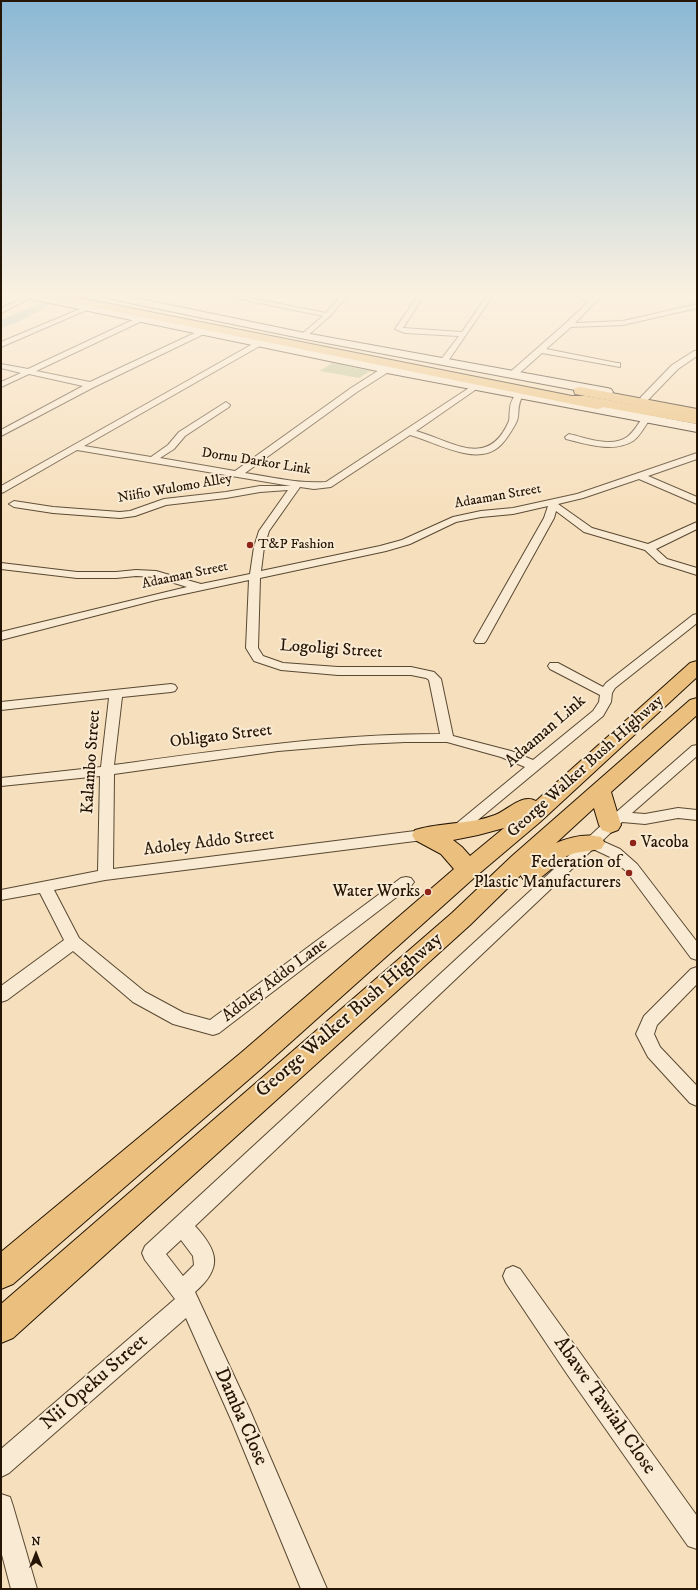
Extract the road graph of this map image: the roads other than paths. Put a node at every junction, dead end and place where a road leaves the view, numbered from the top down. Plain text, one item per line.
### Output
1 (11, 368) edge
2 (36, 368) edge
3 (127, 368) edge
4 (217, 368) edge
5 (384, 368) edge
6 (429, 368) edge
7 (439, 368) edge
8 (476, 368) edge
9 (520, 368) edge
10 (674, 368) edge
11 (388, 369) junction
12 (28, 372) junction
13 (512, 375) junction
14 (1, 385) edge
15 (91, 385) junction
16 (475, 386) junction
17 (520, 394) junction
18 (539, 396) junction
19 (644, 399) junction
20 (573, 400) junction
21 (226, 405) dead end
22 (697, 409) edge
23 (697, 413) edge
24 (646, 419) junction
25 (697, 420) edge
26 (697, 424) edge
27 (697, 428) edge
28 (1, 432) edge
29 (410, 432) junction
30 (568, 437) dead end
31 (75, 447) junction
32 (697, 456) edge
33 (152, 460) junction
34 (237, 474) junction
35 (641, 476) junction
36 (296, 486) junction
37 (1, 490) edge
38 (697, 501) edge
39 (14, 504) dead end
40 (553, 504) junction
41 (697, 526) edge
42 (649, 548) junction
43 (1, 566) edge
44 (697, 572) edge
45 (255, 577) junction
46 (200, 588) junction
47 (697, 617) edge
48 (1, 636) edge
49 (480, 641) dead end
50 (554, 666) dead end
51 (697, 667) edge
52 (171, 688) dead end
53 (606, 693) junction
54 (116, 695) junction
55 (697, 704) edge
56 (1, 706) edge
57 (640, 719) junction
58 (447, 738) junction
59 (697, 749) edge
60 (536, 766) junction
61 (107, 770) junction
62 (1, 782) edge
63 (600, 791) junction
64 (697, 815) edge
65 (615, 821) junction
66 (456, 831) junction
67 (424, 835) junction
68 (592, 843) junction
69 (467, 871) junction
70 (105, 875) junction
71 (406, 882) dead end
72 (44, 886) junction
73 (1, 895) edge
74 (461, 919) junction
75 (73, 942) junction
76 (697, 954) edge
77 (697, 973) edge
78 (1, 995) edge
79 (697, 1098) edge
80 (181, 1226) junction
81 (1, 1274) edge
82 (513, 1276) dead end
83 (185, 1296) junction
84 (1, 1326) edge
85 (1, 1465) edge
86 (1, 1506) edge
87 (697, 1537) edge
88 (24, 1589) edge
89 (314, 1589) edge

1 - 12 street
2 - 12 street
3 - 15 street
4 - 31 street
5 - 11 street
6 - 18 main road
7 - 23 main road
8 - 13 street
9 - 13 street
10 - 19 street
11 - 16 street
11 - 34 street
12 - 14 street
12 - 15 street
13 - 19 street
15 - 28 street
16 - 17 street
16 - 29 street, Dornu Darkor Link
17 - 18 street
17 - 29 street
18 - 20 main road
18 - 24 street
19 - 22 street
20 - 25 main road
20 - 26 main road
21 - 33 street
24 - 27 street
24 - 30 street
29 - 36 street, Dornu Darkor Link
31 - 33 street, Dornu Darkor Link
31 - 37 street
32 - 35 street, Adaaman Street
33 - 34 street, Dornu Darkor Link
34 - 36 street, Dornu Darkor Link
35 - 38 street
35 - 40 street, Adaaman Street
36 - 39 street, Niifio Wulomo Alley
36 - 45 street, Logoligi Street
40 - 42 street
40 - 45 street, Adaaman Street
40 - 49 street
41 - 42 street
42 - 44 street
43 - 46 street
45 - 46 street, Adaaman Street
45 - 58 street, Logoligi Street
46 - 48 street, Adaaman Street
47 - 53 street
50 - 53 street, Adaaman Link
51 - 57 main road, George Walker Bush Highway
52 - 54 street
53 - 60 street, Adaaman Link
54 - 56 street, Kalambo Street
54 - 61 street, Kalambo Street
55 - 63 main road, George Walker Bush Highway
57 - 66 main road
57 - 69 main road, George Walker Bush Highway
58 - 60 street
58 - 61 street, Obligato Street
59 - 65 street
60 - 66 street, Adaaman Link
61 - 62 street, Obligato Street
61 - 70 street, Kalambo Street
63 - 65 main road
63 - 74 main road, George Walker Bush Highway
64 - 65 street
65 - 68 street
66 - 67 main road
67 - 69 main road
67 - 70 street, Adoley Addo Street
68 - 74 main road
68 - 76 street
68 - 80 street
69 - 81 main road, George Walker Bush Highway
70 - 72 street, Adoley Addo Street
71 - 75 street, Adoley Addo Lane
72 - 73 street, Adoley Addo Street
72 - 75 street, Adoley Addo Lane
74 - 84 main road, George Walker Bush Highway
75 - 78 street
77 - 79 street
80 - 83 street, Nii Opeku Street
80 - 83 street, Damba Close
82 - 87 street, Abawe Tawiah Close
83 - 85 street, Nii Opeku Street
83 - 89 street, Damba Close
86 - 88 street

